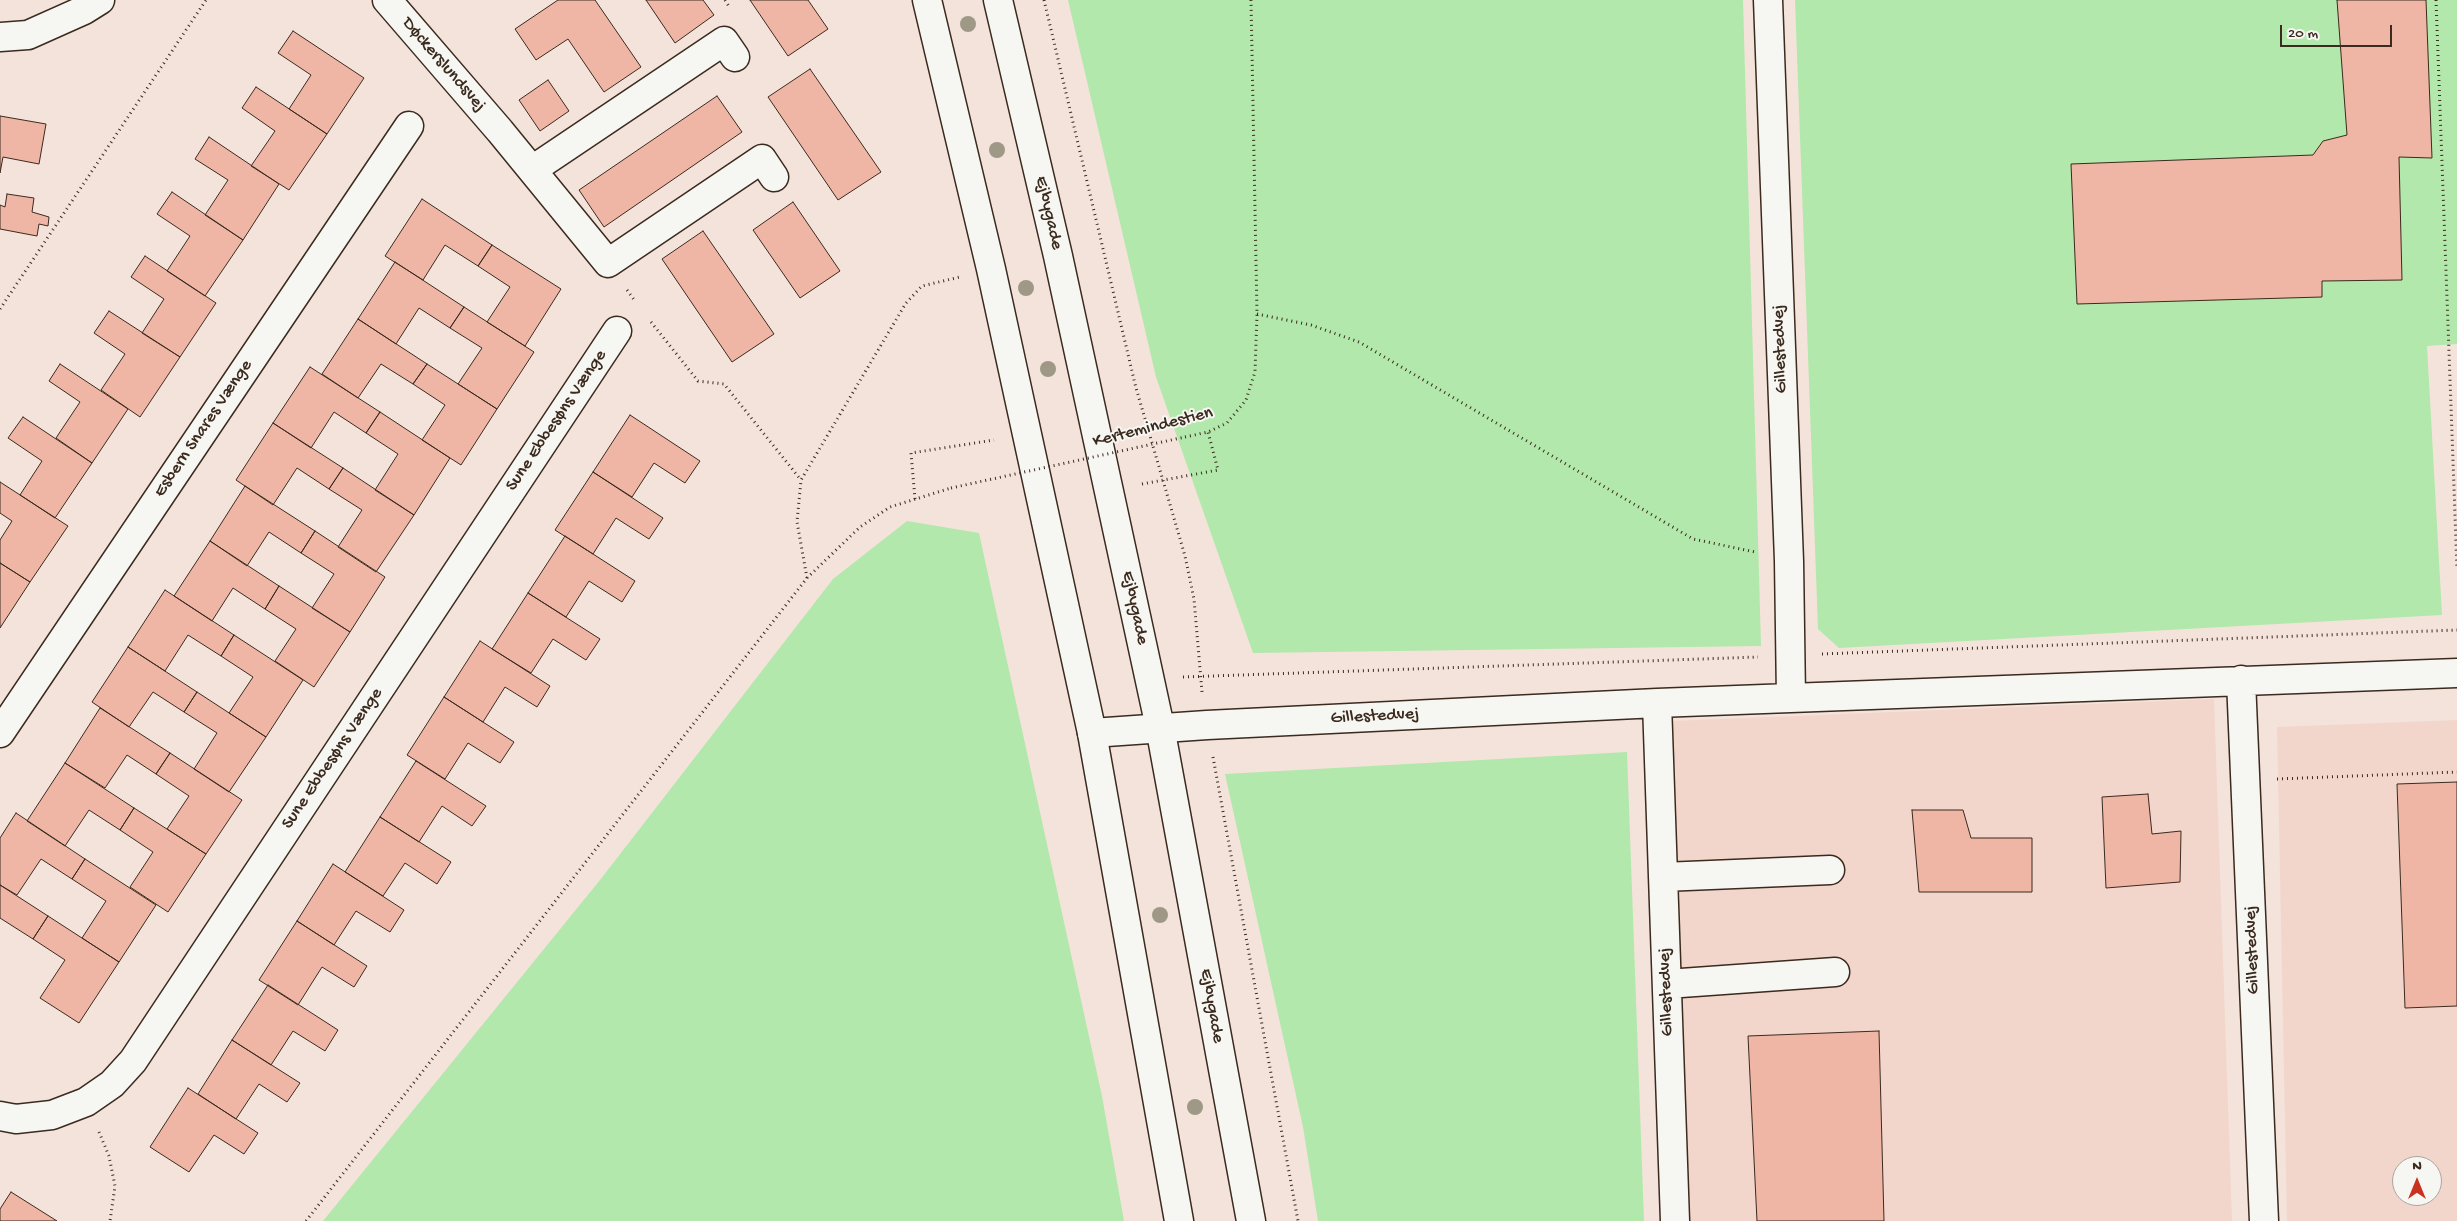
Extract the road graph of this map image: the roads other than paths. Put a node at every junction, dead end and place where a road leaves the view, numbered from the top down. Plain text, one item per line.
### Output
1 (100, 0) edge
2 (387, 0) edge
3 (927, 0) edge
4 (998, 0) edge
5 (1768, 0) edge
6 (0, 37) edge
7 (735, 57) dead end
8 (409, 126) dead end
9 (532, 170) junction
10 (774, 177) dead end
11 (617, 331) dead end
12 (2457, 673) edge
13 (2241, 680) junction
14 (1791, 698) junction
15 (1657, 703) junction
16 (1160, 727) junction
17 (0, 732) edge
18 (1092, 733) junction
19 (1830, 870) dead end
20 (1663, 877) junction
21 (1835, 972) dead end
22 (1667, 984) junction
23 (0, 1116) edge
24 (1179, 1221) edge
25 (1251, 1221) edge
26 (1675, 1221) edge
27 (2264, 1221) edge

1 - 6 street
2 - 9 street, Døckerslundsvej
3 - 18 street
4 - 16 street, Ejbygade
5 - 14 street, Gillestedvej
7 - 9 street
8 - 17 street, Esbern Snares Vænge
9 - 10 street, Døckerslundsvej
11 - 23 street, Sune Ebbesøns Vænge
12 - 13 street, Gillestedvej
13 - 14 street, Gillestedvej
13 - 27 street, Gillestedvej
14 - 15 street, Gillestedvej
15 - 16 street, Gillestedvej
15 - 20 street, Gillestedvej
16 - 18 street, Gillestedvej
16 - 25 street, Ejbygade
18 - 24 street
19 - 20 street
20 - 22 street, Gillestedvej
21 - 22 street
22 - 26 street, Gillestedvej

